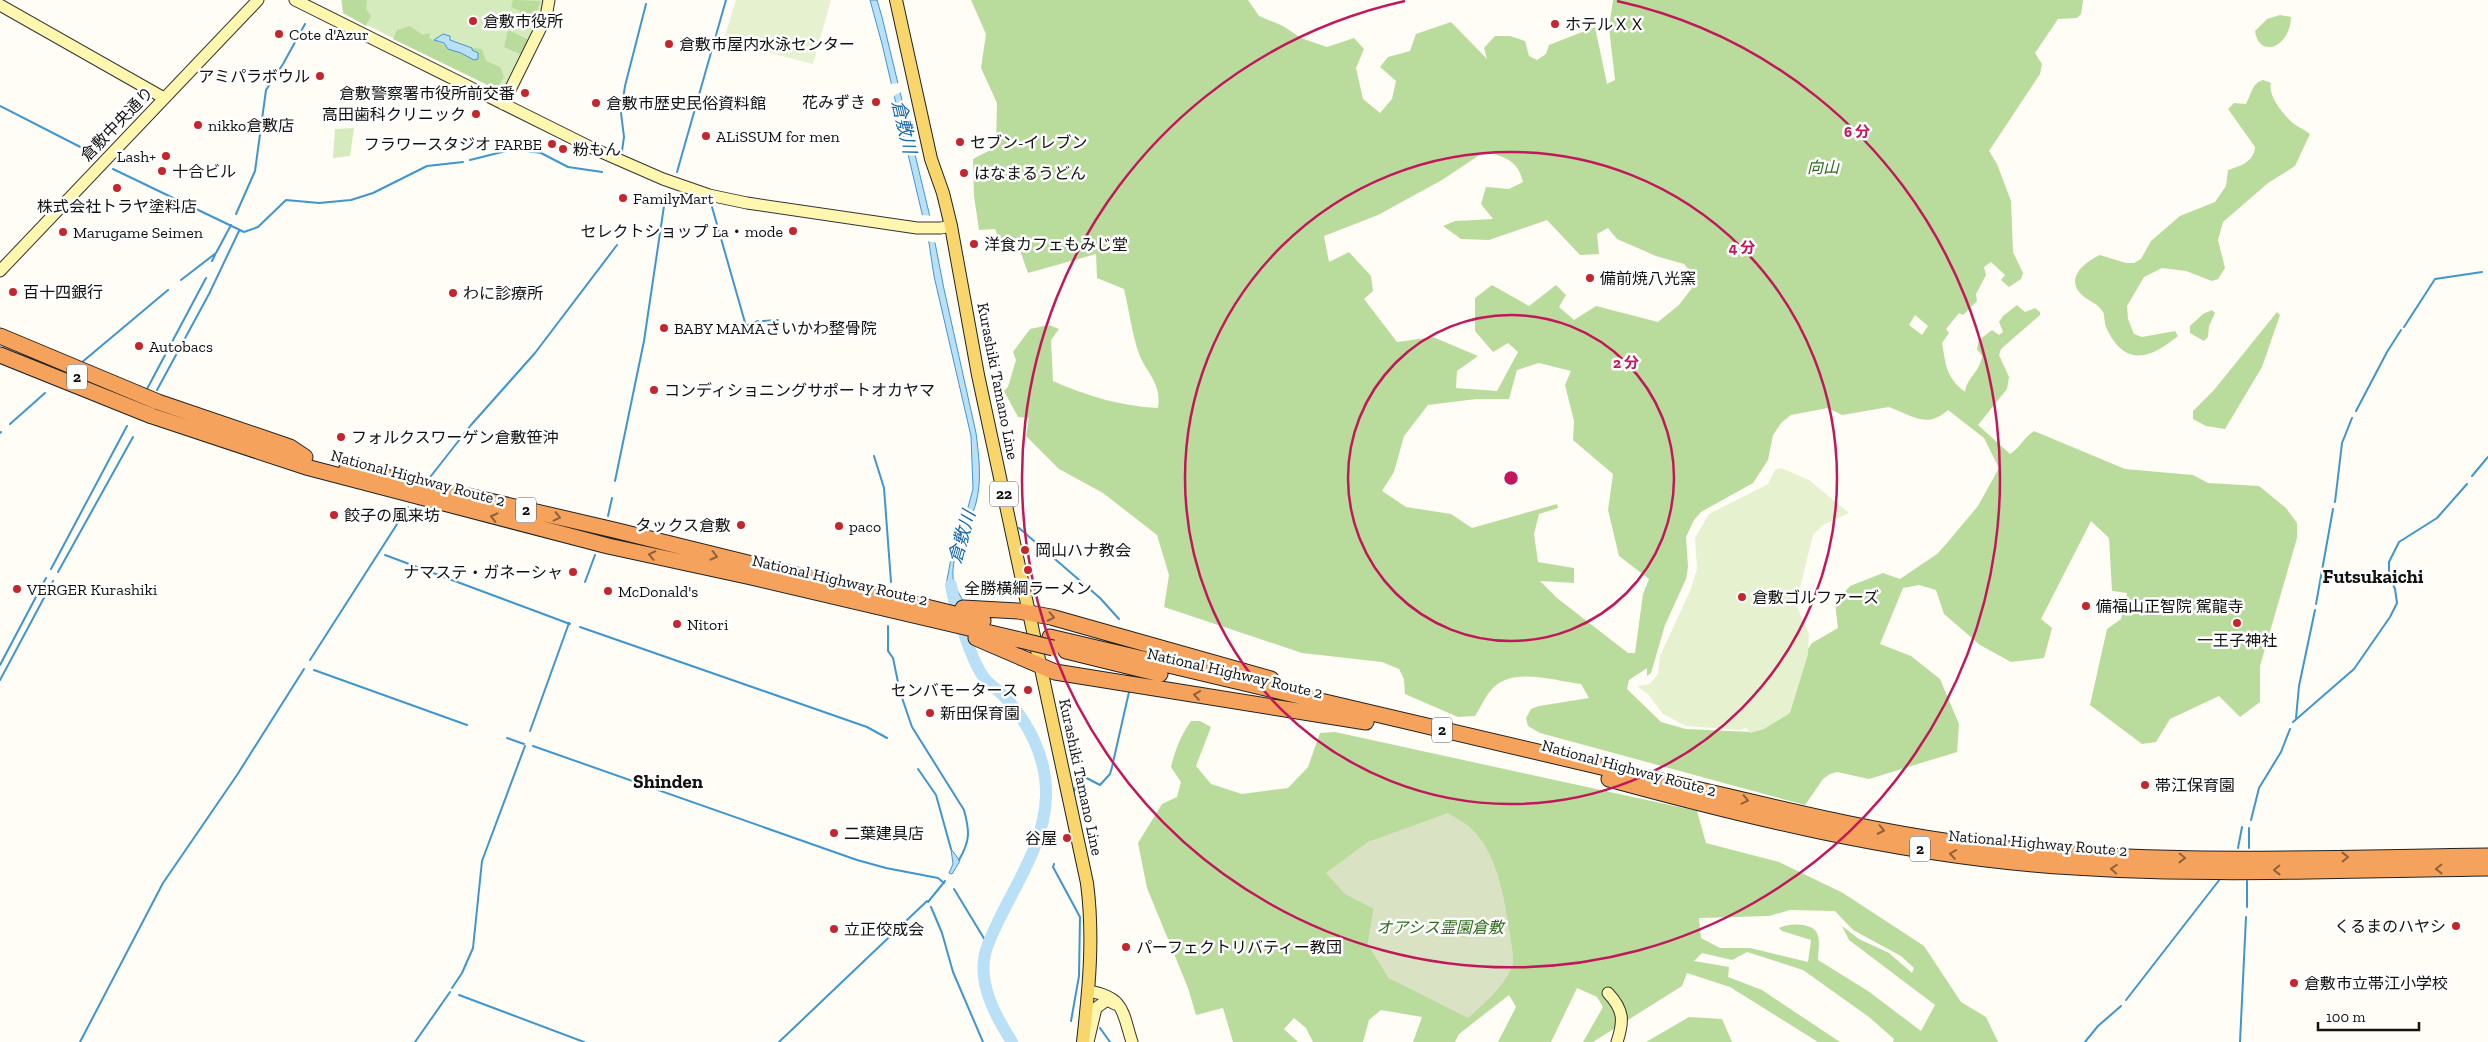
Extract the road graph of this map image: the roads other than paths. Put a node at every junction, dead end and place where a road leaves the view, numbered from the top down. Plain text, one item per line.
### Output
1 (258, 0) edge
2 (295, 0) edge
3 (549, 0) edge
4 (896, 0) edge
5 (0, 4) edge
6 (164, 98) junction
7 (502, 104) junction
8 (946, 227) junction
9 (0, 271) edge
10 (0, 336) edge
11 (0, 344) edge
12 (0, 355) edge
13 (0, 362) edge
14 (154, 412) junction
15 (305, 457) junction
16 (379, 487) junction
17 (749, 570) junction
18 (1030, 613) junction
19 (952, 618) junction
20 (972, 624) junction
21 (1042, 667) junction
22 (1371, 718) junction
23 (2488, 856) edge
24 (2488, 868) edge
25 (1089, 991) junction
26 (1608, 993) dead end
27 (1087, 1006) junction
28 (1120, 1008) junction
29 (1078, 1042) edge
30 (1083, 1042) edge
31 (1088, 1042) edge
32 (1132, 1042) edge
33 (1617, 1042) edge

1 - 6 street, 倉敷中央通り
2 - 7 street
3 - 7 street
4 - 8 main road, Kurashiki Tamano Line / 22
5 - 6 street
6 - 9 street, 倉敷中央通り
7 - 8 street
8 - 18 main road, Kurashiki Tamano Line / 22
10 - 15 highway
11 - 14 highway, National Highway Route 2 / 2
12 - 14 highway, National Highway Route 2 / 2
13 - 16 highway
14 - 15 highway, National Highway Route 2 / 2
14 - 16 highway, National Highway Route 2 / 2
15 -> 17 highway, National Highway Route 2 / 2
17 -> 16 highway, National Highway Route 2 / 2
17 - 19 highway, 2
17 - 19 highway, 2
18 - 20 highway, 2
18 - 21 main road, Kurashiki Tamano Line / 22
18 -> 22 highway, 2
19 - 20 highway, 2
19 - 20 highway, 2
20 - 21 highway, 2
20 - 22 highway, National Highway Route 2 / 2, bridge
22 -> 21 highway, 2
21 - 25 main road, Kurashiki Tamano Line / 22
22 -> 23 highway, National Highway Route 2 / 2
24 -> 22 highway, National Highway Route 2 / 2
25 - 27 main road, Kurashiki Tamano Line / 22
25 - 28 street
26 - 33 street
27 - 29 main road, Kurashiki Tamano Line / 22
27 - 30 main road, Kurashiki Tamano Line / 22
28 - 31 street
28 - 32 street

